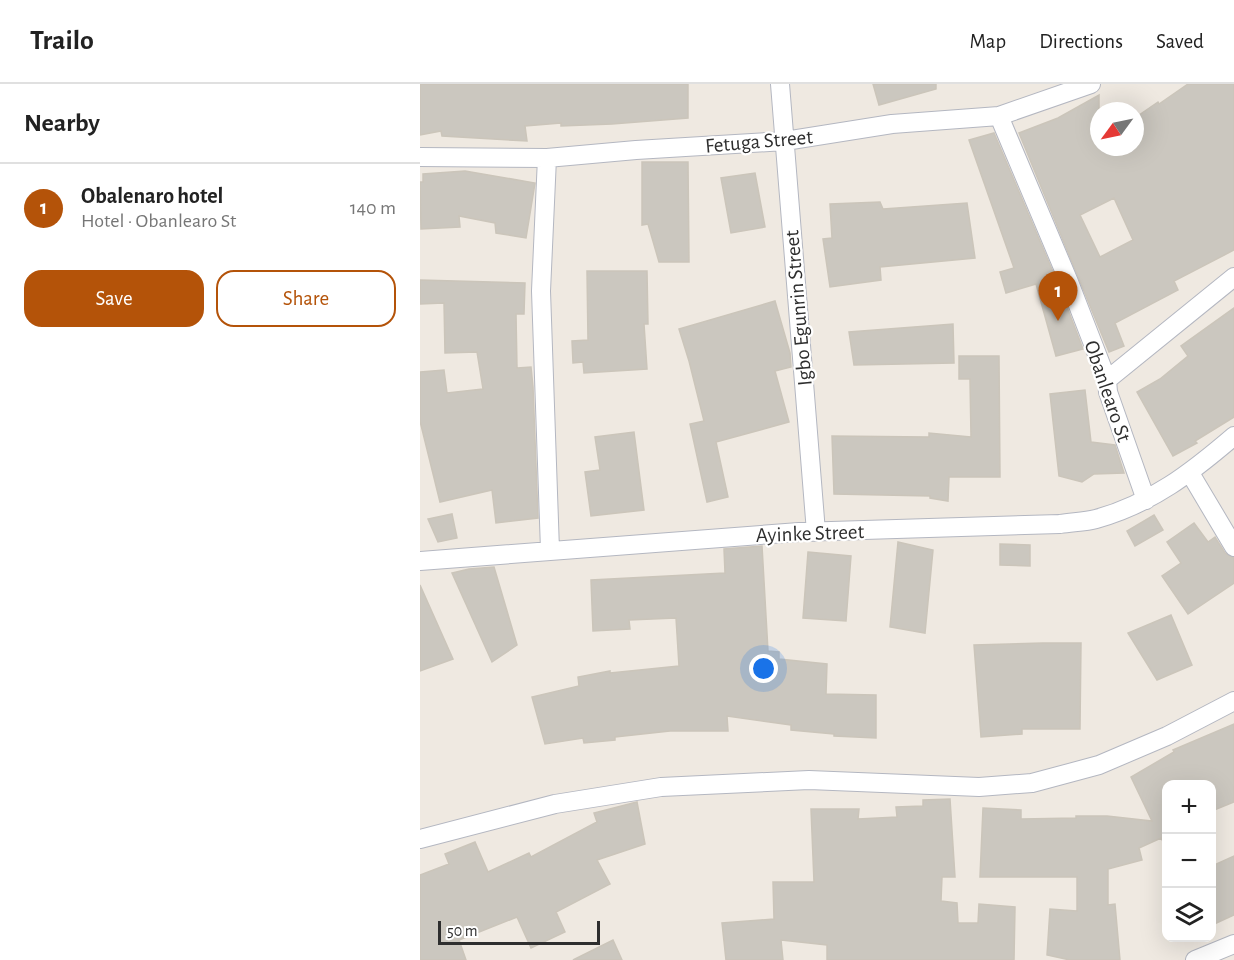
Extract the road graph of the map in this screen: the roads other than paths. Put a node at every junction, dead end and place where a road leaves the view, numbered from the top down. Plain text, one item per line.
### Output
1 (780, 84) edge
2 (1091, 84) edge
3 (999, 116) junction
4 (785, 141) junction
5 (420, 157) edge
6 (547, 158) junction
7 (1234, 277) edge
8 (1107, 380) junction
9 (1234, 436) edge
10 (1190, 473) junction
11 (1146, 501) junction
12 (816, 532) junction
13 (1234, 548) edge
14 (550, 550) junction
15 (420, 561) edge
16 (1234, 701) edge
17 (420, 839) edge
18 (1234, 944) edge
19 (1195, 960) edge

1 - 4 street, Igbo Egunrin Street
2 - 3 street, Fetuga Street
3 - 4 street, Fetuga Street
3 - 8 street, Obanlearo St
4 - 6 street, Fetuga Street
4 - 12 street, Igbo Egunrin Street
5 - 6 street, Fetuga Street
6 - 14 street
7 - 8 street
8 - 11 street, Obanlearo St
9 - 10 street, Ayinke Street
10 - 11 street, Ayinke Street
10 - 13 street
11 - 12 street, Ayinke Street
12 - 14 street, Ayinke Street
14 - 15 street, Ayinke Street
16 - 17 street
18 - 19 street

